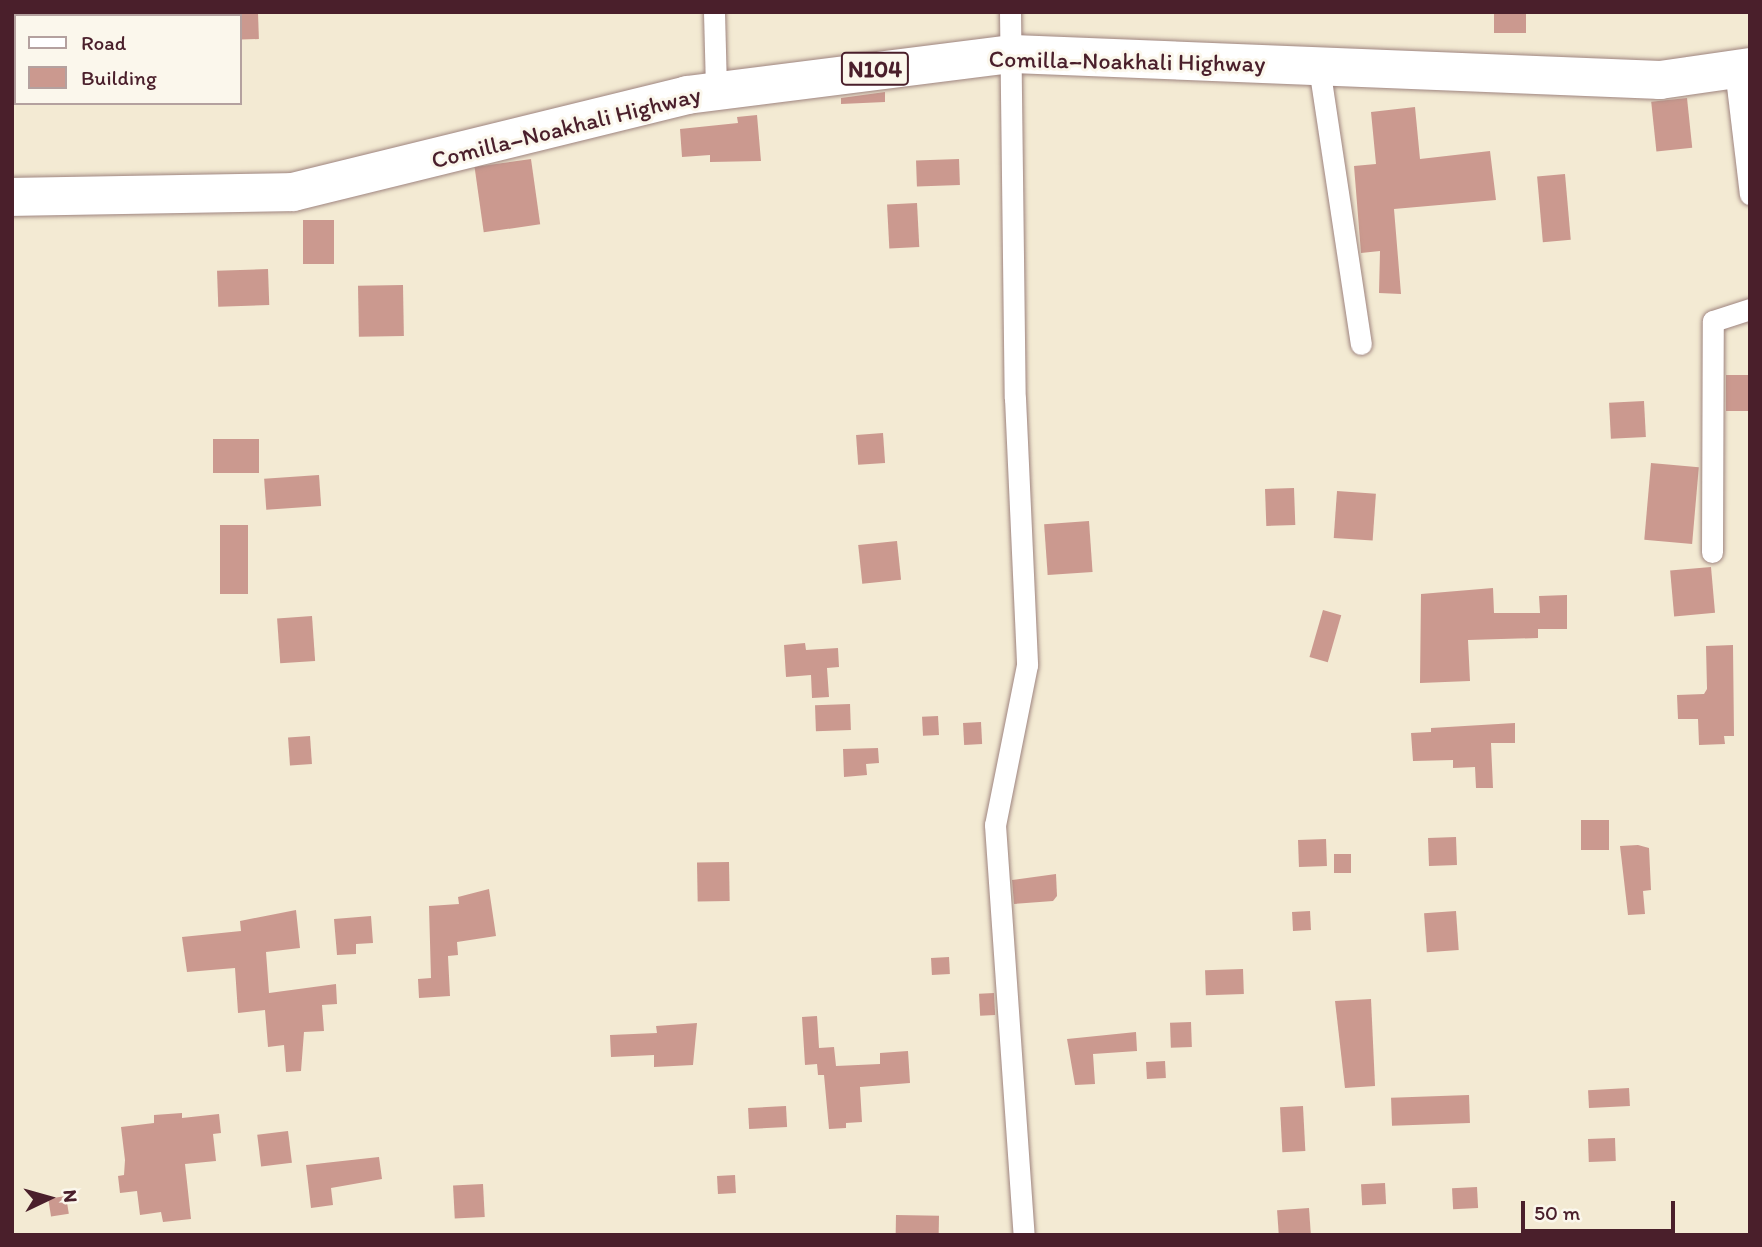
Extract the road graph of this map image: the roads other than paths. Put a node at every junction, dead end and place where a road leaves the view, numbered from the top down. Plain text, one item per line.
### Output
1 (714, 12) edge
2 (1010, 12) edge
3 (1013, 54) junction
4 (1319, 67) junction
5 (1742, 68) edge
6 (716, 91) junction
7 (1750, 194) edge
8 (12, 197) edge
9 (1750, 309) edge
10 (1361, 344) dead end
11 (1712, 552) dead end
12 (1024, 1235) edge

1 - 6 street
2 - 3 street
3 - 4 highway, Comilla–Noakhali Highway / N104
3 - 6 highway, Comilla–Noakhali Highway / N104
3 - 12 street
4 - 5 highway, Comilla–Noakhali Highway / N104
4 - 10 street
5 - 7 street
6 - 8 highway, Comilla–Noakhali Highway / N104
9 - 11 street

